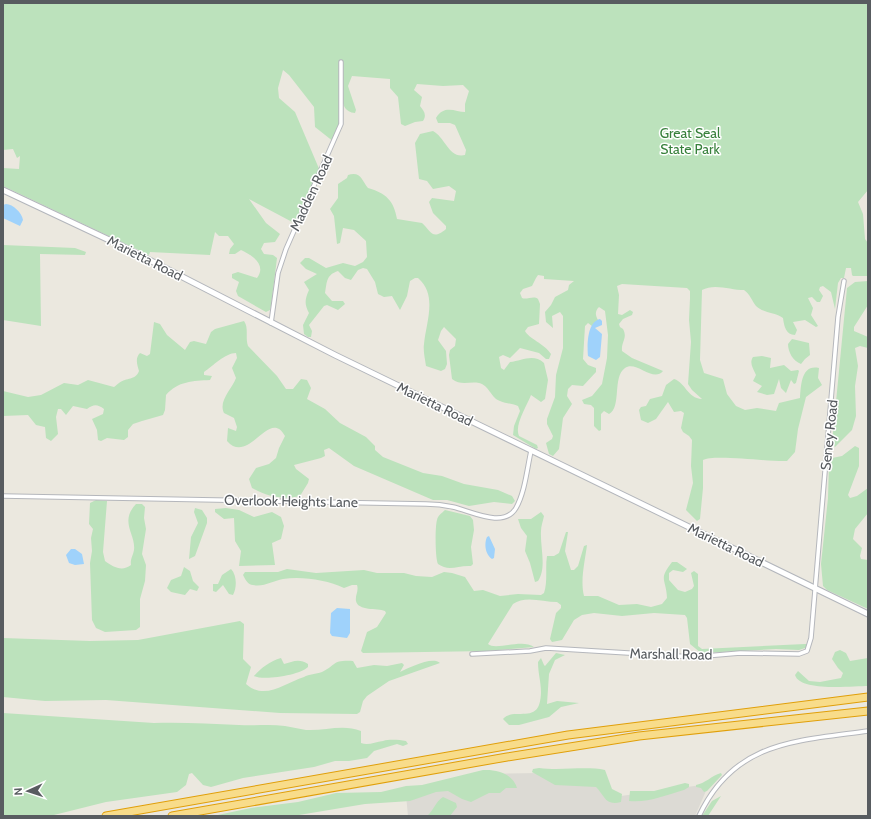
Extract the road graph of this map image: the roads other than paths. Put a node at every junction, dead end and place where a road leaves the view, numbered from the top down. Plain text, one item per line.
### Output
1 (341, 62) dead end
2 (3, 190) edge
3 (844, 281) dead end
4 (271, 323) junction
5 (531, 451) junction
6 (3, 496) edge
7 (815, 589) junction
8 (868, 614) edge
9 (472, 654) dead end
10 (868, 697) edge
11 (868, 711) edge
12 (868, 731) edge
13 (106, 816) edge
14 (172, 816) edge
15 (699, 816) edge

1 - 4 street, Madden Road
2 - 4 street, Marietta Road
3 - 7 street, Seney Road
4 - 5 street, Marietta Road
5 - 6 street, Overlook Heights Lane
5 - 7 street, Marietta Road
7 - 8 street, Marietta Road
7 - 9 street, Marshall Road
10 - 13 highway
11 - 14 highway
12 - 15 street

